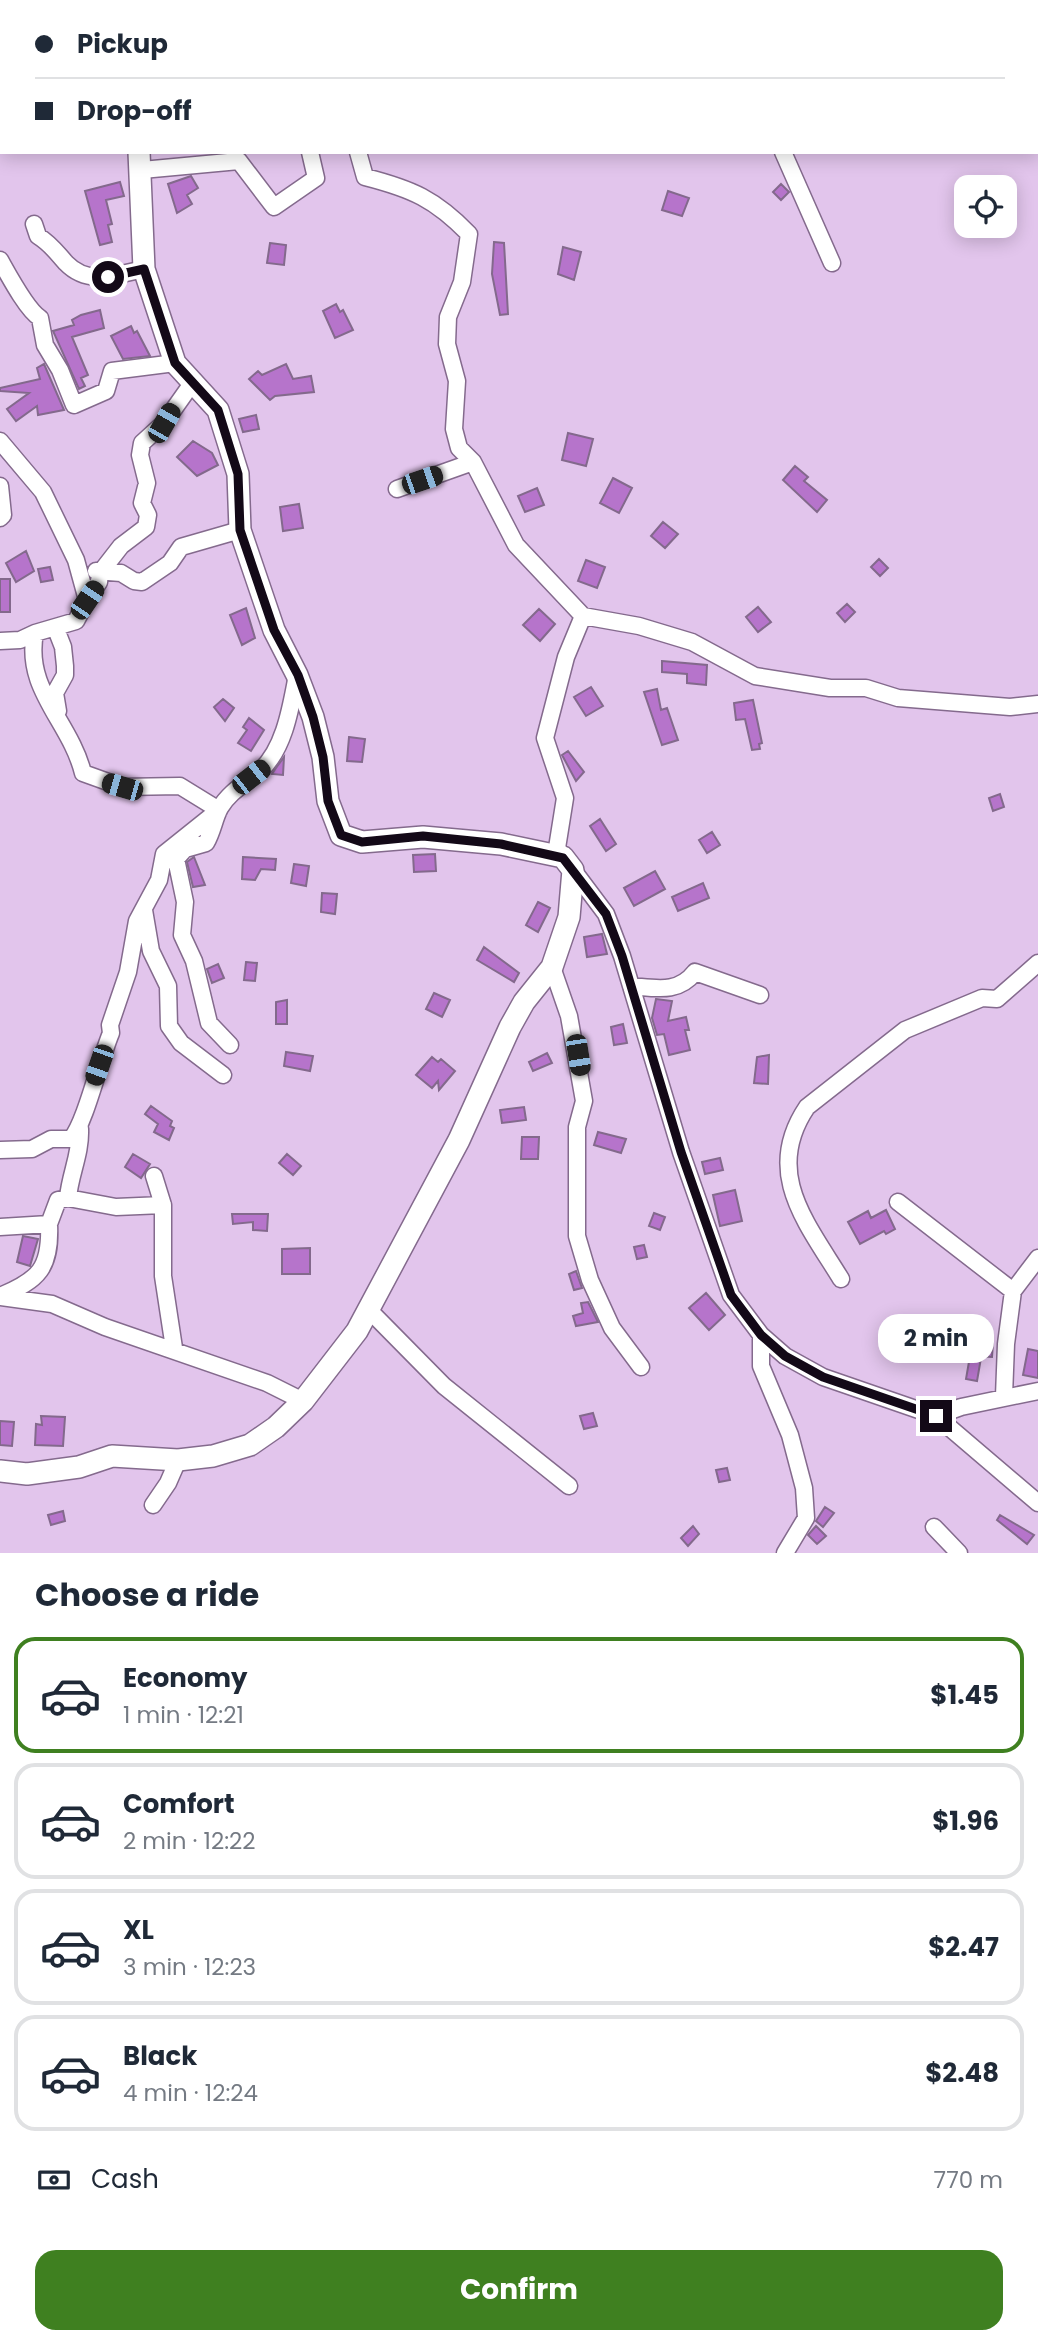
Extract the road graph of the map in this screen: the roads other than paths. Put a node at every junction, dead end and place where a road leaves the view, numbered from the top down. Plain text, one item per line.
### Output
1 (310, 154) edge
2 (359, 154) edge
3 (784, 154) edge
4 (141, 161) edge
5 (34, 224) dead end
6 (0, 260) edge
7 (832, 263) dead end
8 (144, 269) junction
9 (175, 363) junction
10 (193, 382) junction
11 (1, 442) edge
12 (473, 462) junction
13 (0, 463) edge
14 (0, 486) edge
15 (397, 489) dead end
16 (0, 518) edge
17 (240, 530) junction
18 (76, 560) junction
19 (100, 573) junction
20 (87, 600) junction
21 (583, 616) junction
22 (56, 629) junction
23 (35, 633) junction
24 (0, 641) edge
25 (298, 675) junction
26 (1038, 704) edge
27 (58, 717) junction
28 (219, 810) junction
29 (568, 864) junction
30 (145, 910) junction
31 (1038, 963) edge
32 (552, 967) junction
33 (631, 986) junction
34 (760, 995) dead end
35 (230, 1045) dead end
36 (223, 1076) dead end
37 (80, 1129) junction
38 (0, 1150) edge
39 (155, 1177) dead end
40 (68, 1198) junction
41 (898, 1202) dead end
42 (163, 1205) junction
43 (49, 1224) junction
44 (0, 1227) edge
45 (1038, 1258) edge
46 (841, 1279) dead end
47 (1013, 1291) junction
48 (0, 1297) edge
49 (369, 1310) junction
50 (761, 1335) junction
51 (174, 1348) junction
52 (641, 1367) dead end
53 (1038, 1391) edge
54 (1004, 1396) junction
55 (303, 1401) junction
56 (936, 1416) junction
57 (177, 1460) junction
58 (0, 1471) edge
59 (569, 1486) dead end
60 (1038, 1503) edge
61 (153, 1505) dead end
62 (934, 1527) dead end
63 (785, 1553) edge
64 (959, 1553) edge

1 - 4 street
2 - 12 street
3 - 7 street
4 - 8 street
5 - 8 street
6 - 9 street
8 - 9 street
9 - 10 street
10 - 17 street
10 - 19 street
11 - 13 street
11 - 18 street
12 - 15 street
12 - 21 street
14 - 16 street
17 - 19 street
17 - 25 street
18 - 19 street
18 - 20 street
19 - 20 street
20 - 22 street
21 - 26 street
21 - 29 street
22 - 23 street
22 - 27 street
23 - 24 street
23 - 27 street
25 - 28 street
25 - 29 street
27 - 28 street
28 - 30 street
28 - 35 street
29 - 32 street
29 - 33 street
30 - 36 street
30 - 37 street
31 - 46 street
32 - 49 street
32 - 52 street
33 - 34 street
33 - 50 street
37 - 38 street
37 - 40 street
39 - 42 street
40 - 42 street
40 - 43 street
41 - 47 street
42 - 51 street
43 - 44 street
43 - 48 street
45 - 47 street
47 - 54 street
48 - 51 street
49 - 55 street
49 - 59 street
50 - 56 street
50 - 63 street
51 - 55 street
53 - 54 street
54 - 56 street
55 - 57 street
56 - 60 street
57 - 58 street
57 - 61 street
62 - 64 street

